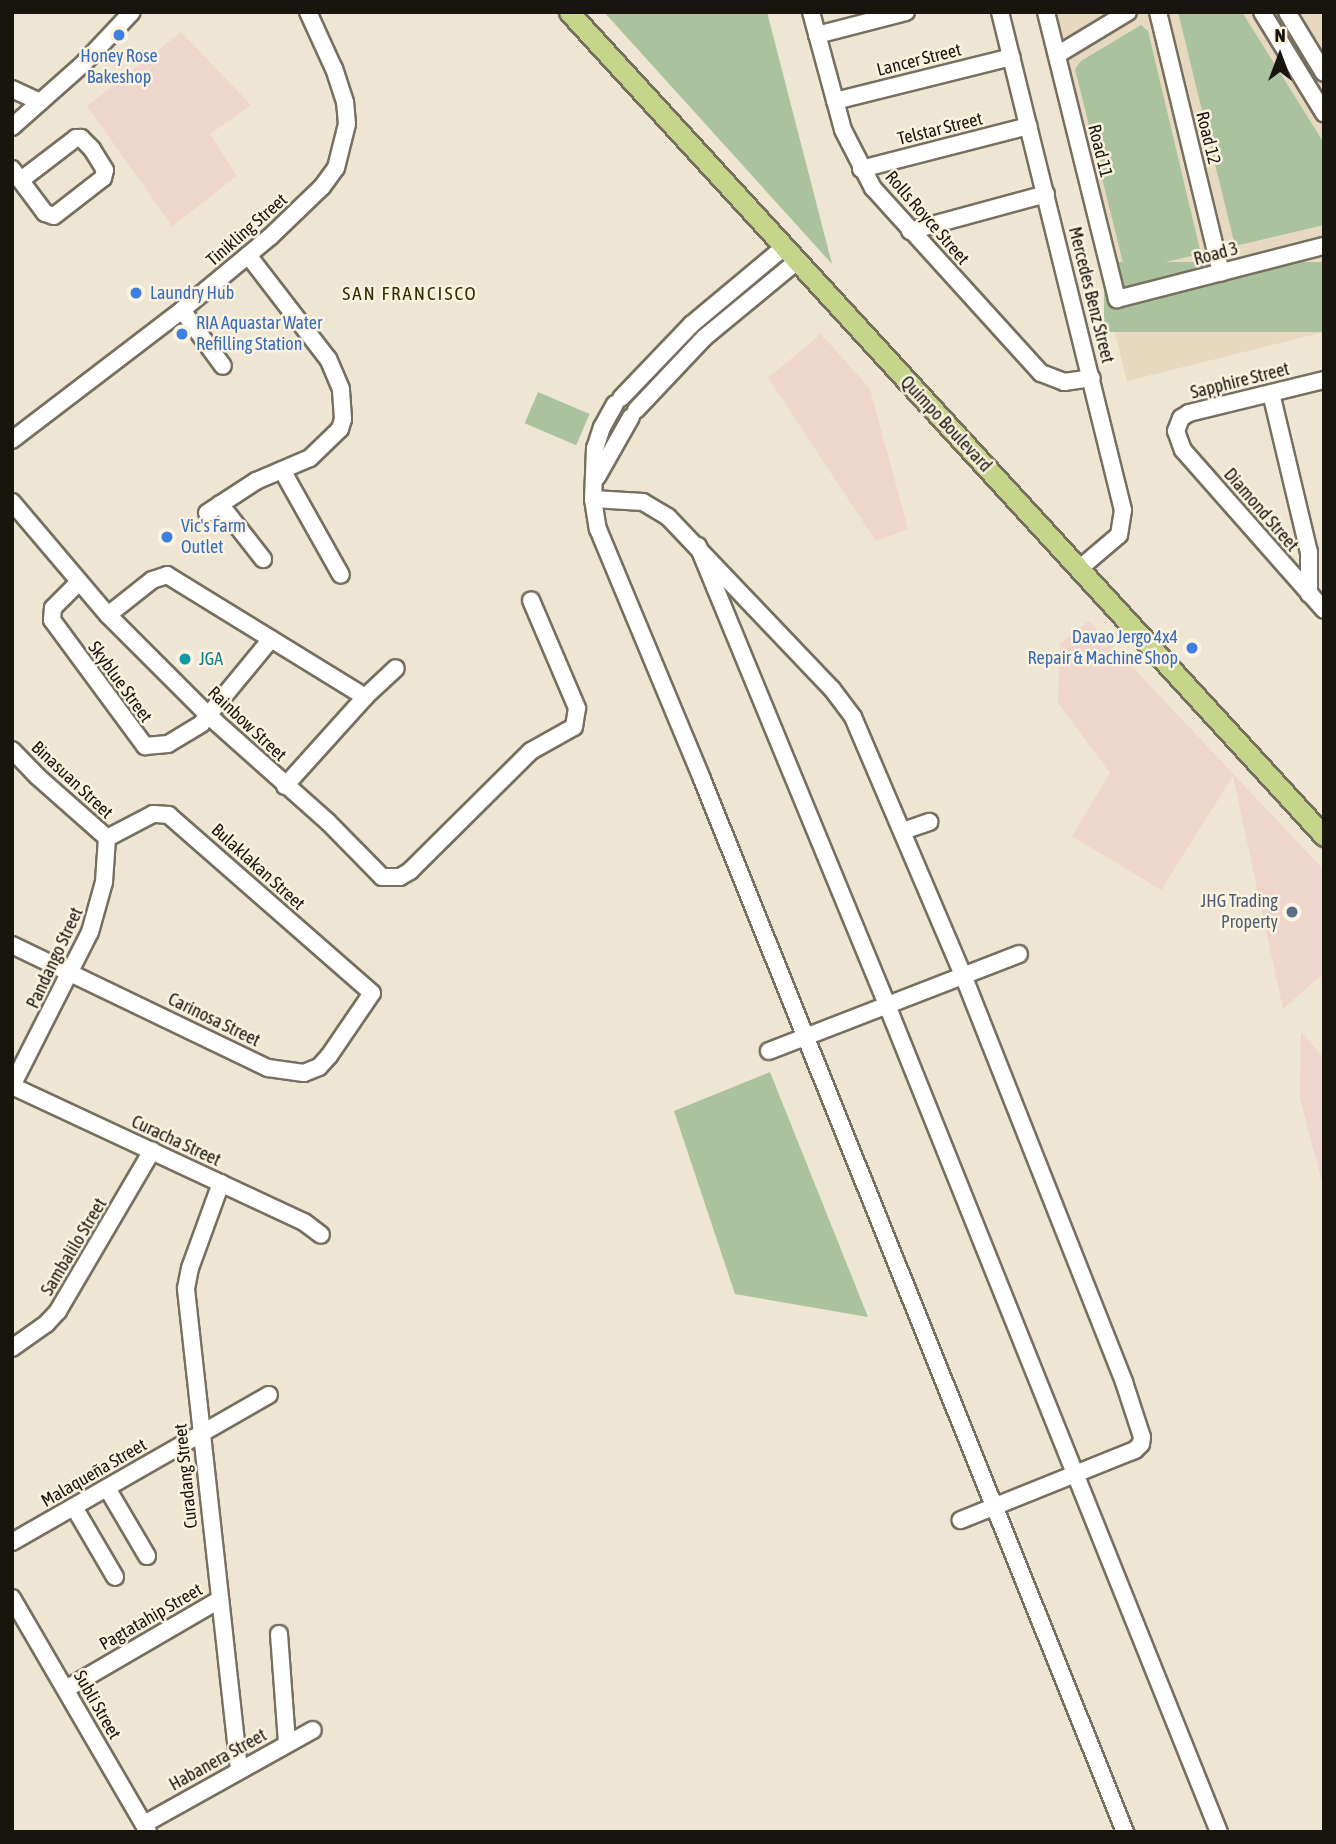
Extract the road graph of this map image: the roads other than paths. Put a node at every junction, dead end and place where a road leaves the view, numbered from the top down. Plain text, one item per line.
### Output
1 (132, 12) edge
2 (308, 12) edge
3 (569, 12) edge
4 (811, 12) edge
5 (906, 12) edge
6 (1000, 12) edge
7 (1046, 12) edge
8 (1128, 12) edge
9 (1158, 12) edge
10 (1262, 12) edge
11 (1287, 12) edge
12 (817, 35) junction
13 (1057, 55) junction
14 (1012, 57) junction
15 (1324, 73) edge
16 (12, 89) edge
17 (835, 101) junction
18 (40, 102) junction
19 (1322, 107) edge
20 (1028, 126) junction
21 (12, 127) edge
22 (861, 169) junction
23 (17, 175) edge
24 (1046, 194) junction
25 (910, 231) junction
26 (1324, 246) edge
27 (248, 255) junction
28 (790, 255) junction
29 (1221, 272) junction
30 (1117, 299) joint
31 (182, 310) junction
32 (223, 366) dead end
33 (1092, 378) junction
34 (1324, 380) edge
35 (635, 382) junction
36 (1271, 393) junction
37 (649, 395) junction
38 (1176, 431) joint
39 (12, 440) edge
40 (282, 470) junction
41 (594, 492) junction
42 (12, 502) edge
43 (698, 546) junction
44 (263, 559) dead end
45 (1079, 569) junction
46 (341, 575) dead end
47 (79, 582) junction
48 (1309, 594) junction
49 (531, 600) dead end
50 (1324, 610) edge
51 (108, 615) junction
52 (271, 639) junction
53 (396, 668) dead end
54 (365, 697) junction
55 (209, 716) junction
56 (12, 750) edge
57 (285, 786) junction
58 (929, 822) dead end
59 (903, 831) junction
60 (1324, 836) edge
61 (107, 838) junction
62 (12, 946) edge
63 (1019, 954) dead end
64 (71, 972) junction
65 (963, 975) junction
66 (372, 993) joint
67 (887, 1005) junction
68 (806, 1036) junction
69 (769, 1051) dead end
70 (12, 1086) edge
71 (152, 1152) junction
72 (221, 1183) junction
73 (321, 1235) dead end
74 (12, 1348) edge
75 (269, 1395) dead end
76 (200, 1434) junction
77 (1075, 1476) junction
78 (107, 1488) junction
79 (74, 1507) junction
80 (995, 1508) junction
81 (961, 1520) dead end
82 (12, 1542) edge
83 (148, 1556) dead end
84 (115, 1577) dead end
85 (12, 1598) edge
86 (219, 1600) junction
87 (279, 1634) dead end
88 (66, 1689) junction
89 (313, 1730) dead end
90 (287, 1743) junction
91 (239, 1770) junction
92 (146, 1828) edge
93 (1125, 1832) edge
94 (1219, 1832) edge

1 - 18 street
2 - 27 street, Tinikling Street
3 - 28 main road, Quimpo Boulevard
4 - 12 street, Rolls Royce Street
5 - 12 street
6 - 14 street, Mercedes Benz Street
7 - 13 street, Road 11
8 - 13 street
9 - 29 street, Road 12
10 - 19 street
11 - 15 street
12 - 17 street, Rolls Royce Street
13 - 30 street, Road 11
14 - 17 street, Lancer Street
14 - 20 street, Mercedes Benz Street
16 - 18 street
17 - 22 street, Rolls Royce Street
18 - 21 street
20 - 22 street, Telstar Street
20 - 24 street, Mercedes Benz Street
22 - 25 street, Rolls Royce Street
23 - 23 street
24 - 25 street
24 - 33 street, Mercedes Benz Street
25 - 33 street, Rolls Royce Street
26 - 29 street, Road 3
27 - 31 street, Tinikling Street
27 - 40 street
28 - 35 street
28 - 37 street
28 - 45 main road, Quimpo Boulevard
29 - 30 street, Road 3
31 - 32 street
31 - 39 street, Tinikling Street
33 - 45 street, Mercedes Benz Street
34 - 36 street, Sapphire Street
35 - 37 street
35 - 41 street
36 - 38 street, Sapphire Street
36 - 48 street
37 - 41 street
38 - 48 street, Diamond Street
40 - 44 street
40 - 46 street
41 - 43 street
41 - 68 street
42 - 47 street, Rainbow Street
43 - 59 street
43 - 67 street
45 - 60 main road, Quimpo Boulevard
47 - 51 street, Rainbow Street
47 - 55 street, Skyblue Street
48 - 50 street, Diamond Street
49 - 57 street, Rainbow Street
51 - 52 street
51 - 55 street, Rainbow Street
52 - 54 street
52 - 55 street, Skyblue Street
53 - 54 street
54 - 57 street
55 - 57 street, Rainbow Street
56 - 61 street, Binasuan Street
58 - 59 street
59 - 65 street
61 - 64 street, Pandango Street
61 - 66 street, Bulaklakan Street
62 - 64 street, Carinosa Street
63 - 65 street
64 - 66 street, Carinosa Street
64 - 70 street, Pandango Street
65 - 67 street
65 - 77 street
67 - 68 street
67 - 77 street
68 - 69 street
68 - 80 street
70 - 71 street, Curacha Street
71 - 72 street, Curacha Street
71 - 74 street, Sambalilo Street
72 - 73 street, Curacha Street
72 - 76 street, Curadang Street
75 - 76 street, Malaqueña Street
76 - 78 street, Malaqueña Street
76 - 86 street, Curadang Street
77 - 80 street
77 - 94 street
78 - 79 street, Malaqueña Street
78 - 83 street
79 - 82 street, Malaqueña Street
79 - 84 street
80 - 81 street
80 - 93 street
85 - 88 street, Subli Street
86 - 88 street, Pagtatahip Street
86 - 91 street, Curadang Street
87 - 90 street
88 - 92 street, Subli Street
89 - 90 street, Habanera Street
90 - 91 street, Habanera Street
91 - 92 street, Habanera Street

